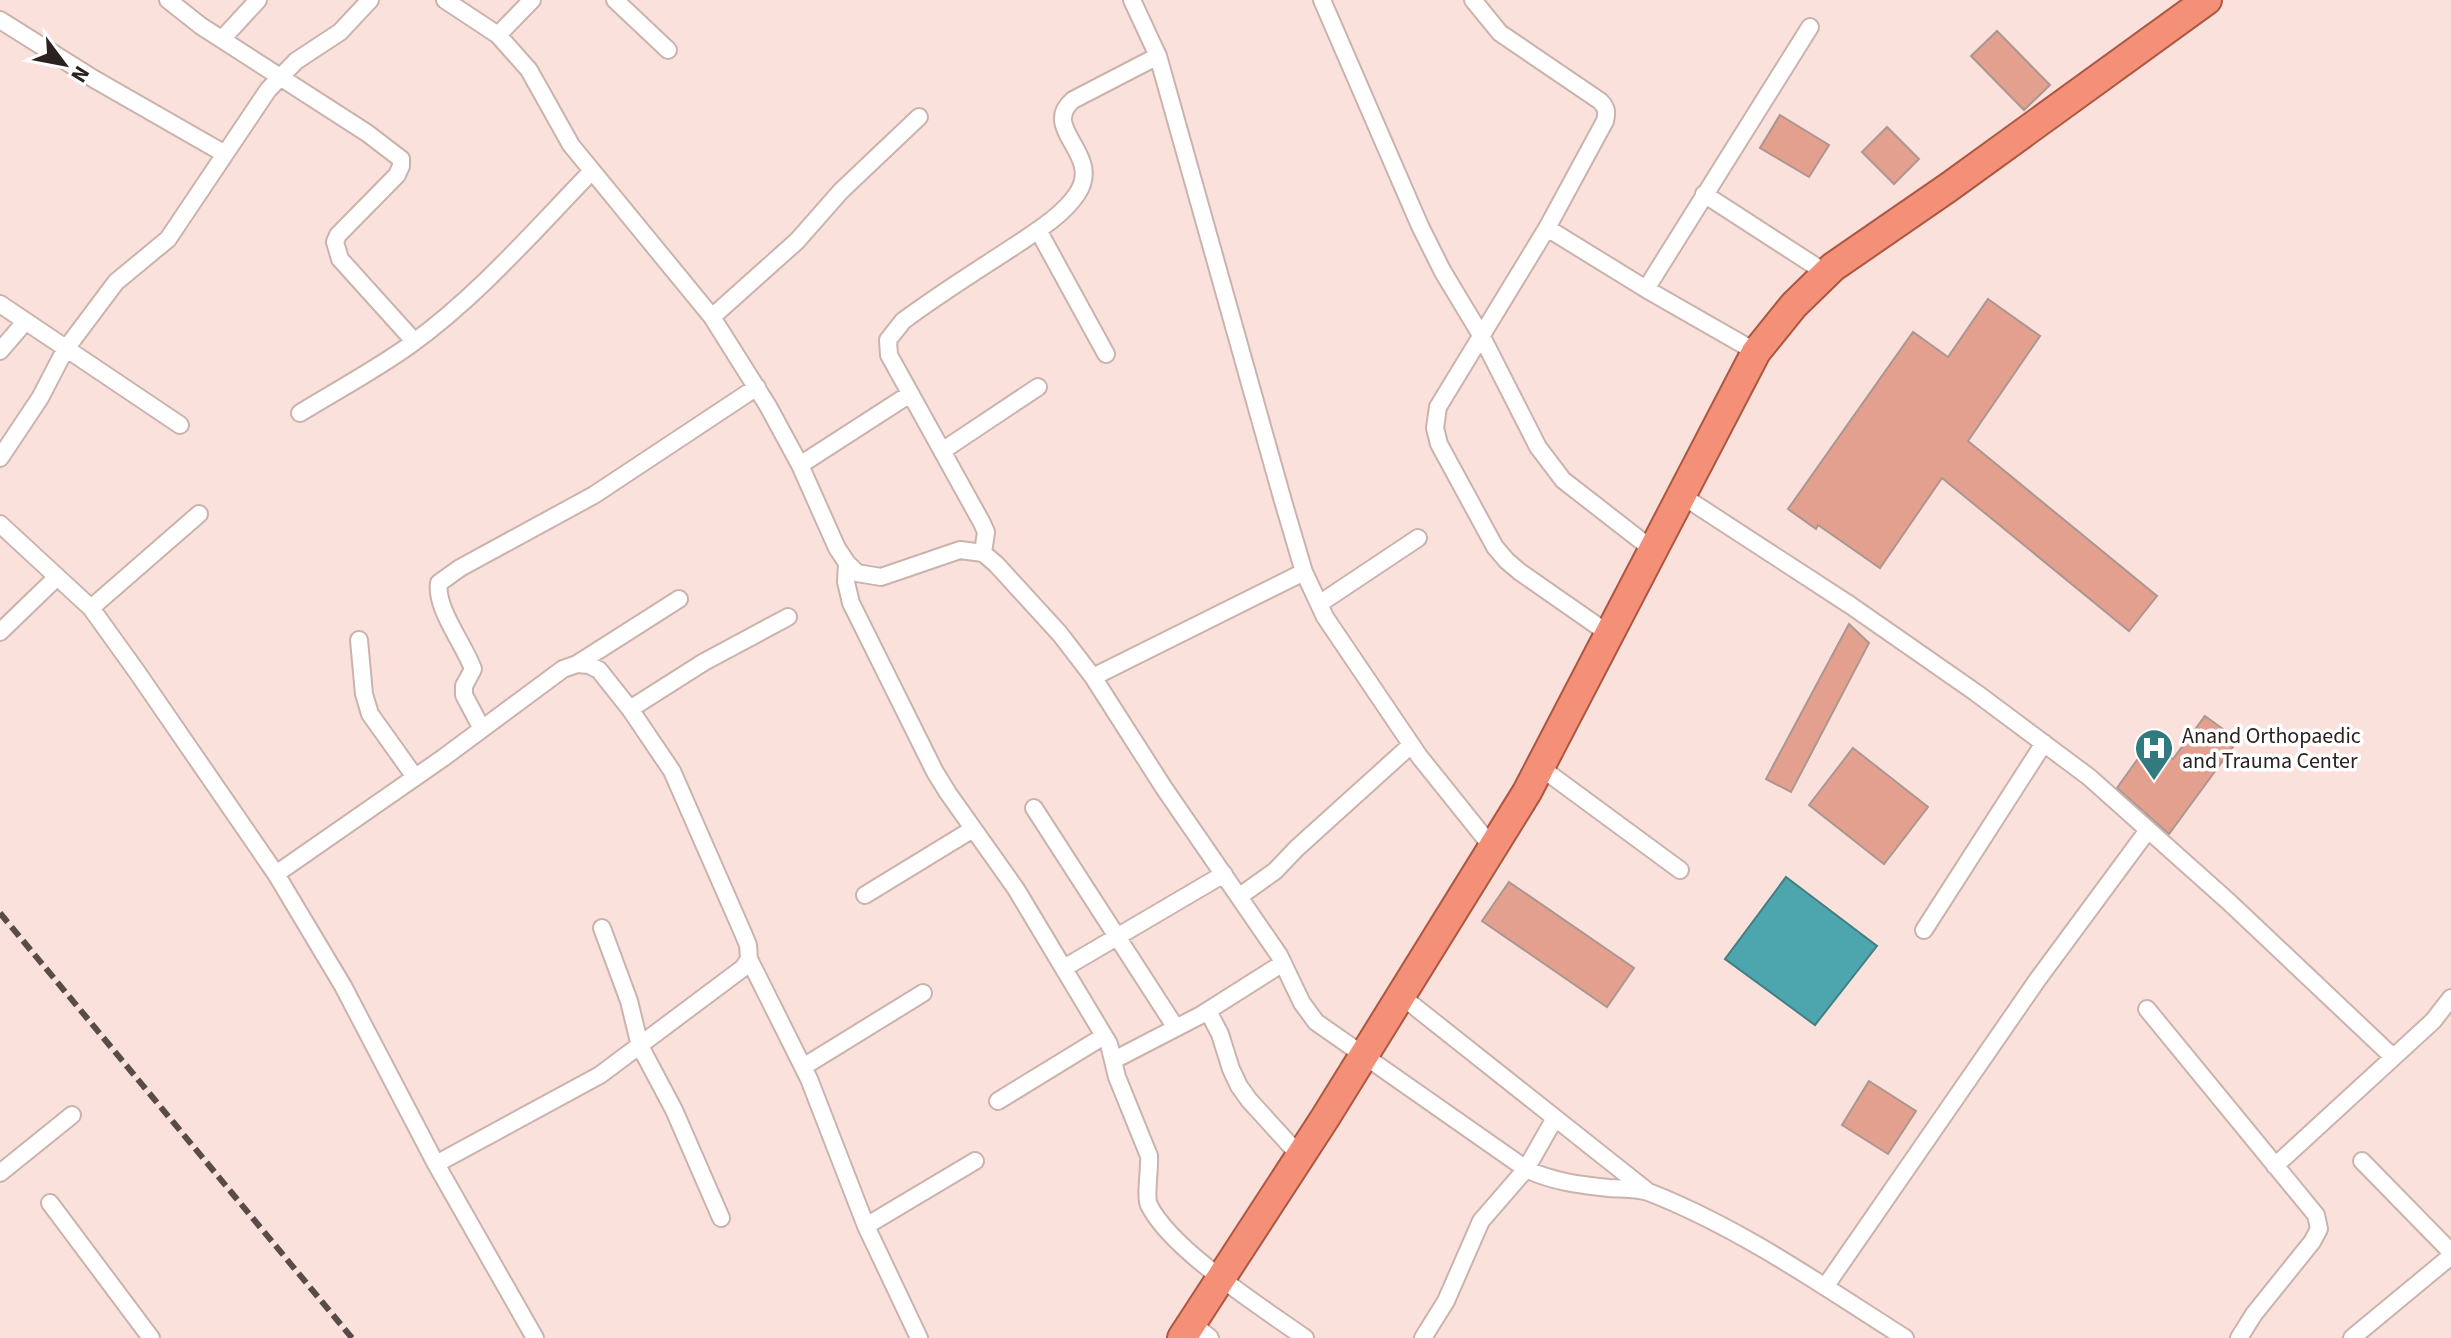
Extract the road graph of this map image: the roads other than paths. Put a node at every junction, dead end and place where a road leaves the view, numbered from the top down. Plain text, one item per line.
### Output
1 (168, 0) edge
2 (258, 0) edge
3 (370, 0) edge
4 (445, 0) edge
5 (532, 0) edge
6 (615, 0) edge
7 (1132, 0) edge
8 (1322, 0) edge
9 (1473, 0) edge
10 (2207, 0) edge
11 (0, 20) edge
12 (1810, 27) dead end
13 (498, 35) junction
14 (223, 38) junction
15 (668, 50) dead end
16 (1158, 56) junction
17 (280, 75) junction
18 (919, 117) dead end
19 (225, 154) junction
20 (591, 172) junction
21 (1704, 194) junction
22 (1547, 228) junction
23 (1038, 230) junction
24 (1826, 273) junction
25 (1646, 289) junction
26 (0, 304) edge
27 (712, 317) junction
28 (25, 322) junction
29 (1481, 335) junction
30 (414, 341) junction
31 (65, 350) junction
32 (0, 351) edge
33 (1756, 352) junction
34 (1106, 354) dead end
35 (757, 387) junction
36 (1038, 387) dead end
37 (910, 394) junction
38 (300, 413) dead end
39 (180, 425) dead end
40 (942, 451) junction
41 (0, 458) edge
42 (800, 465) junction
43 (1681, 495) junction
44 (199, 514) dead end
45 (0, 524) edge
46 (1418, 538) dead end
47 (1653, 550) junction
48 (983, 553) junction
49 (847, 563) junction
50 (1304, 572) junction
51 (57, 577) junction
52 (679, 599) dead end
53 (1319, 604) junction
54 (91, 608) junction
55 (788, 617) dead end
56 (0, 632) edge
57 (1609, 634) junction
58 (359, 640) dead end
59 (577, 664) junction
60 (1093, 677) junction
61 (630, 709) junction
62 (482, 729) junction
63 (2044, 743) junction
64 (1411, 745) junction
65 (1540, 767) junction
66 (415, 777) junction
67 (1034, 808) dead end
68 (973, 829) junction
69 (2148, 830) junction
70 (1492, 847) junction
71 (1680, 870) dead end
72 (276, 874) junction
73 (1224, 874) junction
74 (865, 895) dead end
75 (1240, 896) junction
76 (602, 928) dead end
77 (1924, 930) dead end
78 (1118, 936) junction
79 (749, 959) junction
80 (1283, 963) junction
81 (1064, 968) junction
82 (923, 993) dead end
83 (1400, 995) junction
84 (2451, 998) edge
85 (2147, 1009) dead end
86 (1208, 1011) junction
87 (1176, 1028) junction
88 (1104, 1036) junction
89 (640, 1046) junction
90 (1363, 1056) junction
91 (2393, 1057) junction
92 (1114, 1060) junction
93 (803, 1067) junction
94 (998, 1101) dead end
95 (72, 1115) dead end
96 (1555, 1118) junction
97 (1300, 1156) junction
98 (975, 1161) dead end
99 (2362, 1161) dead end
100 (436, 1164) junction
101 (2275, 1166) junction
102 (1526, 1169) junction
103 (0, 1173) edge
104 (1647, 1191) junction
105 (50, 1203) dead end
106 (721, 1218) dead end
107 (866, 1226) junction
108 (2451, 1254) edge
109 (1222, 1278) junction
110 (1825, 1287) junction
111 (1195, 1333) edge
112 (151, 1338) edge
113 (535, 1338) edge
114 (919, 1338) edge
115 (1305, 1338) edge
116 (1423, 1338) edge
117 (1905, 1338) edge
118 (2239, 1338) edge
119 (2352, 1338) edge

1 - 14 street
2 - 14 street
3 - 17 street
4 - 13 street
5 - 13 street
6 - 15 street
7 - 16 street
8 - 29 street
9 - 22 street
10 - 24 highway
11 - 19 street
12 - 21 street
13 - 20 street
14 - 17 street
16 - 23 street
16 - 50 street
17 - 19 street
17 - 30 street
18 - 27 street
19 - 31 street
20 - 27 street
20 - 30 street
21 - 24 street
21 - 25 street
22 - 25 street
22 - 29 street
23 - 34 street
23 - 37 street
24 - 33 highway
25 - 33 street
26 - 28 street
27 - 35 street
28 - 31 street
28 - 32 street
29 - 47 street
29 - 57 street
30 - 38 street
31 - 39 street
31 - 41 street
33 - 43 highway
35 - 42 street
35 - 62 street
36 - 40 street
37 - 40 street
37 - 42 street
40 - 48 street
42 - 49 street
43 - 47 highway
43 - 63 street
44 - 54 street
45 - 51 street
46 - 53 street
47 - 57 highway
48 - 49 street
48 - 60 street
49 - 68 street
50 - 53 street
50 - 60 street
51 - 54 street
51 - 56 street
52 - 59 street
53 - 64 street
54 - 72 street
55 - 61 street
57 - 65 highway
58 - 66 street
59 - 61 street
59 - 62 street
60 - 73 street
61 - 79 street
62 - 66 street
63 - 69 street
63 - 77 street
64 - 70 street
64 - 75 street
65 - 70 highway
65 - 71 street
66 - 72 street
67 - 78 street
68 - 74 street
68 - 81 street
69 - 91 street
69 - 110 street
70 - 83 highway
72 - 100 street
73 - 75 street
73 - 78 street
75 - 80 street
76 - 89 street
78 - 81 street
78 - 87 street
79 - 89 street
79 - 93 street
80 - 86 street
80 - 90 street
81 - 88 street
82 - 93 street
83 - 90 highway
83 - 96 street
84 - 91 street
85 - 101 street
86 - 87 street
86 - 97 street
87 - 92 street
88 - 92 street
88 - 94 street
89 - 100 street
89 - 106 street
90 - 97 highway
90 - 102 street
91 - 101 street
92 - 109 street
93 - 107 street
95 - 103 street
96 - 102 street
96 - 104 street
97 - 109 highway
98 - 107 street
99 - 108 street
100 - 113 street
101 - 118 street
102 - 104 street
102 - 116 street
104 - 110 street
105 - 112 street
107 - 114 street
108 - 119 street
109 - 111 highway
109 - 115 street
110 - 117 street

